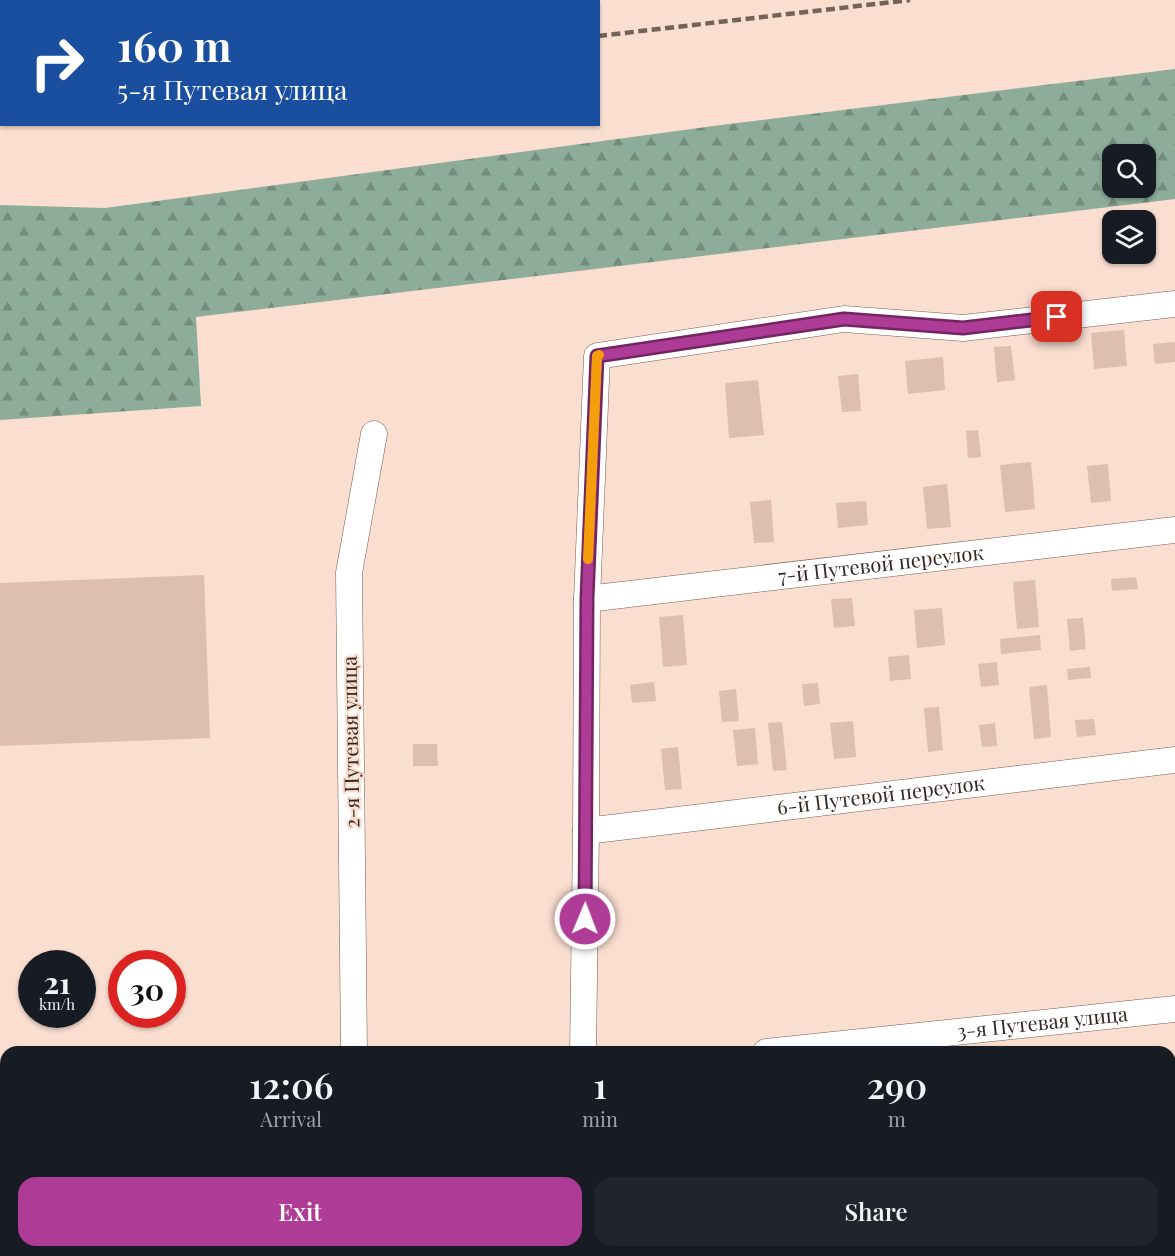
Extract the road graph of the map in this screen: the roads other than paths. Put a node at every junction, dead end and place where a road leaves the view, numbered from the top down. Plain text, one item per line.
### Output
1 (1175, 304) edge
2 (374, 434) dead end
3 (1175, 531) edge
4 (587, 598) junction
5 (1175, 760) edge
6 (586, 831) junction
7 (1175, 1009) edge
8 (354, 1046) edge
9 (583, 1046) edge
10 (823, 1046) edge

1 - 4 street
2 - 8 street, 2-я Путевая улица
3 - 4 street, 7-й Путевой переулок
4 - 6 street
5 - 6 street, 6-й Путевой переулок
6 - 9 street
7 - 10 street, 3-я Путевая улица

